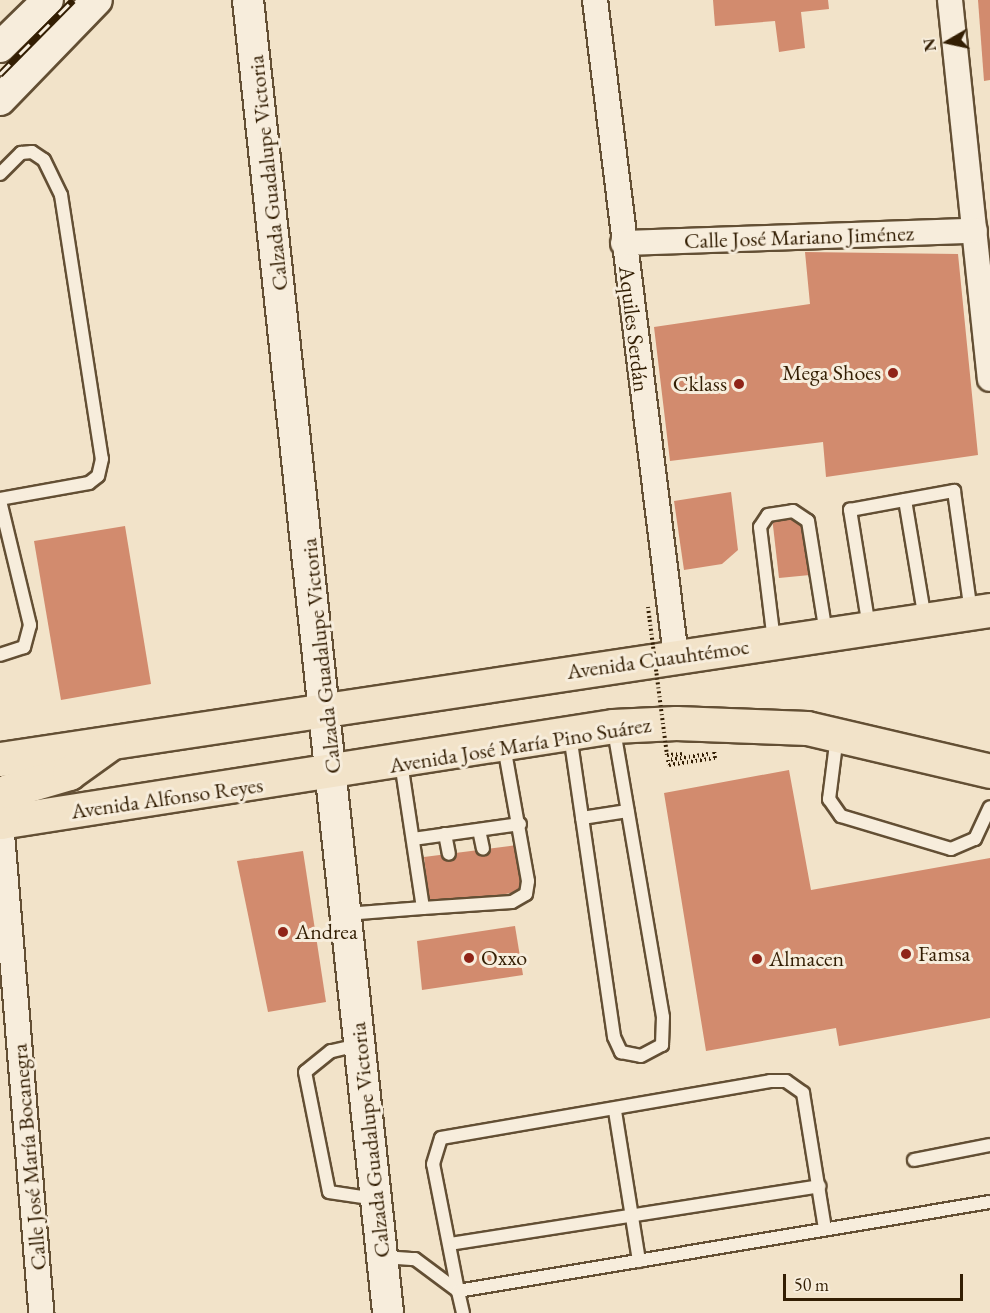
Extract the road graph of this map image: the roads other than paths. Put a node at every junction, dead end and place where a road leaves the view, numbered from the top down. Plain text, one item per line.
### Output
1 (48, 0) edge
2 (97, 0) edge
3 (248, 0) edge
4 (595, 0) edge
5 (950, 0) edge
6 (0, 47) edge
7 (0, 100) edge
8 (0, 174) edge
9 (975, 231) junction
10 (623, 243) junction
11 (990, 379) edge
12 (0, 500) edge
13 (905, 500) junction
14 (981, 611) edge
15 (925, 620) junction
16 (869, 628) junction
17 (826, 635) junction
18 (774, 643) junction
19 (0, 655) edge
20 (676, 657) junction
21 (326, 706) junction
22 (613, 726) junction
23 (837, 733) junction
24 (570, 734) junction
25 (112, 741) junction
26 (503, 744) junction
27 (0, 759) edge
28 (401, 762) junction
29 (990, 771) edge
30 (334, 773) junction
31 (990, 807) edge
32 (627, 811) junction
33 (582, 818) junction
34 (1, 822) edge
35 (520, 824) junction
36 (479, 830) junction
37 (445, 834) junction
38 (413, 839) junction
39 (483, 849) dead end
40 (449, 854) dead end
41 (423, 908) junction
42 (346, 914) junction
43 (359, 1044) junction
44 (615, 1111) junction
45 (990, 1145) edge
46 (914, 1160) dead end
47 (819, 1186) junction
48 (376, 1198) junction
49 (990, 1202) edge
50 (632, 1216) junction
51 (825, 1229) junction
52 (450, 1244) junction
53 (382, 1257) junction
54 (639, 1261) junction
55 (458, 1291) junction
56 (41, 1313) edge
57 (388, 1313) edge
58 (463, 1313) edge

1 - 6 street
2 - 7 street
3 - 21 street, Calzada Guadalupe Victoria
4 - 10 street, Aquiles Serdán
5 - 9 street
8 - 12 lane
9 - 10 street, Calle José Mariano Jiménez
9 - 11 street
10 - 20 street, Aquiles Serdán
12 - 19 lane
13 - 14 lane
13 - 15 lane
13 - 16 lane
14 - 15 highway, Avenida Cuauhtémoc
15 - 16 highway, Avenida Cuauhtémoc
16 - 17 highway, Avenida Cuauhtémoc
17 - 18 highway, Avenida Cuauhtémoc
17 - 18 lane
18 - 20 highway, Avenida Cuauhtémoc
20 - 21 highway, Avenida Cuauhtémoc
21 - 25 highway
21 - 30 street, Calzada Guadalupe Victoria
22 - 23 highway, Avenida José María Pino Suárez
22 - 24 highway, Avenida José María Pino Suárez
22 - 32 lane
23 - 29 highway, Avenida José María Pino Suárez
23 - 31 lane
24 - 26 highway, Avenida José María Pino Suárez
24 - 33 lane
25 - 27 highway
25 - 34 highway
26 - 28 highway, Avenida José María Pino Suárez
26 - 35 lane
28 - 30 highway, Avenida José María Pino Suárez
28 - 38 lane
30 - 34 highway, Avenida Alfonso Reyes
30 - 42 street, Calzada Guadalupe Victoria
32 - 33 lane
32 - 33 lane
34 - 56 street, Calle José María Bocanegra
35 - 36 lane
35 - 41 lane
36 - 37 lane
36 - 39 lane
37 - 38 lane
37 - 40 lane
38 - 41 lane
41 - 42 lane
42 - 43 street, Calzada Guadalupe Victoria
43 - 48 street, Calzada Guadalupe Victoria
43 - 48 lane
44 - 47 lane
44 - 50 lane
44 - 52 lane
45 - 46 lane
47 - 50 lane
47 - 51 lane
48 - 53 street, Calzada Guadalupe Victoria
49 - 51 lane
50 - 52 lane
50 - 54 lane
51 - 54 lane
52 - 55 lane
53 - 55 lane
53 - 57 street, Calzada Guadalupe Victoria
54 - 55 lane
55 - 58 lane

